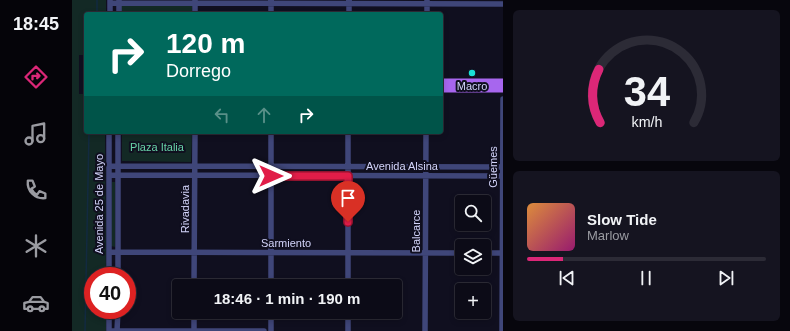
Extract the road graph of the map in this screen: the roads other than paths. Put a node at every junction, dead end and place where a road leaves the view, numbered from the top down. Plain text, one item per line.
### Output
1 (110, 1) edge
2 (119, 1) edge
3 (195, 2) edge
4 (272, 2) edge
5 (349, 2) edge
6 (427, 2) edge
7 (503, 4) edge
8 (110, 12) edge
9 (119, 12) edge
10 (271, 12) edge
11 (443, 82) edge
12 (503, 82) edge
13 (503, 89) edge
14 (443, 90) edge
15 (503, 100) edge
16 (109, 134) edge
17 (118, 134) edge
18 (195, 134) edge
19 (271, 134) edge
20 (348, 134) edge
21 (426, 134) edge
22 (110, 166) junction
23 (118, 166) junction
24 (195, 166) junction
25 (271, 166) junction
26 (348, 167) junction
27 (426, 167) junction
28 (503, 167) edge
29 (110, 176) junction
30 (118, 176) junction
31 (195, 176) junction
32 (271, 176) junction
33 (348, 176) junction
34 (426, 176) junction
35 (503, 176) edge
36 (109, 252) junction
37 (118, 252) junction
38 (194, 253) junction
39 (271, 253) junction
40 (348, 253) junction
41 (426, 253) junction
42 (455, 253) edge
43 (491, 253) edge
44 (503, 254) edge
45 (109, 267) edge
46 (118, 267) edge
47 (194, 279) edge
48 (271, 279) edge
49 (348, 279) edge
50 (109, 319) edge
51 (118, 319) edge
52 (194, 319) edge
53 (271, 319) edge
54 (348, 319) edge
55 (109, 331) edge
56 (117, 331) edge
57 (194, 331) edge
58 (264, 331) edge
59 (271, 331) edge
60 (348, 331) edge
61 (425, 331) edge
62 (502, 331) edge

1 - 2 street
1 - 8 street
2 - 3 street
2 - 9 street
3 - 4 street
4 - 5 street
4 - 10 street
5 - 6 street
6 - 7 street
11 - 12 main road
13 - 14 main road
15 - 28 street, Güemes
16 - 22 street, Avenida 25 de Mayo
17 - 23 street, Avenida 25 de Mayo
18 - 24 street, Rivadavia
19 - 25 street
20 - 26 street
21 - 27 street, Balcarce
22 - 23 street, Avenida Alsina
22 - 29 street, Avenida 25 de Mayo
23 - 24 street, Avenida Alsina
23 - 30 street, Avenida 25 de Mayo
24 - 25 street, Avenida Alsina
24 - 31 street, Rivadavia
25 - 26 street, Avenida Alsina
25 - 32 street
26 - 27 street, Avenida Alsina
26 - 33 street
27 - 28 street, Avenida Alsina
27 - 34 street, Balcarce
28 - 35 street, Güemes
29 - 30 street, Avenida Alsina
29 - 36 street, Avenida 25 de Mayo
30 - 31 street, Avenida Alsina
30 - 37 street, Avenida 25 de Mayo
31 - 32 street, Avenida Alsina
31 - 38 street, Rivadavia
32 - 33 street, Avenida Alsina
32 - 39 street
33 - 34 street, Avenida Alsina
33 - 40 street
34 - 35 street, Avenida Alsina
34 - 41 street, Balcarce
35 - 44 street, Güemes
36 - 37 street, Sarmiento
36 - 45 street, Avenida 25 de Mayo
37 - 38 street, Sarmiento
37 - 46 street, Avenida 25 de Mayo
38 - 39 street, Sarmiento
38 - 47 street, Rivadavia
39 - 40 street, Sarmiento
39 - 48 street
40 - 41 street, Sarmiento
40 - 49 street
41 - 42 street, Sarmiento
41 - 61 street, Balcarce
43 - 44 street
44 - 62 street, Güemes
50 - 55 street
51 - 56 street
52 - 57 street
53 - 59 street
54 - 60 street
55 - 56 street
56 - 57 street
57 - 58 street

